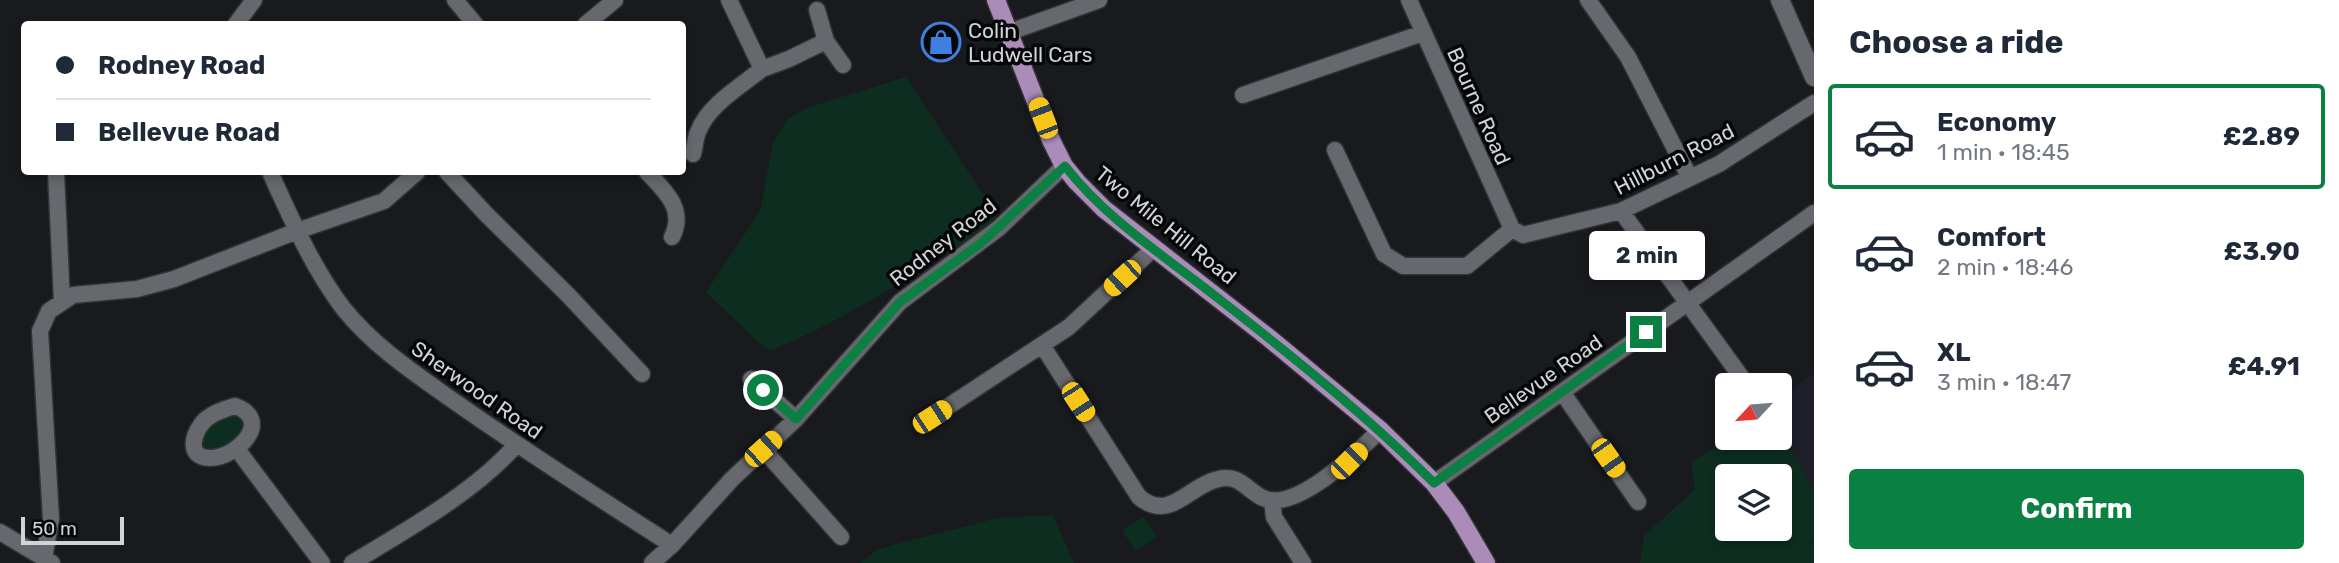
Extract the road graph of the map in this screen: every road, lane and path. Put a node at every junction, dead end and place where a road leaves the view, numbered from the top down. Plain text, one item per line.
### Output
1 (254, 0) edge
2 (455, 0) edge
3 (615, 0) edge
4 (729, 0) edge
5 (996, 0) edge
6 (1100, 0) edge
7 (1409, 0) edge
8 (1588, 0) edge
9 (1780, 0) edge
10 (817, 10) dead end
11 (238, 21) edge
12 (472, 21) edge
13 (590, 21) edge
14 (1010, 32) junction
15 (1423, 33) junction
16 (826, 41) junction
17 (843, 65) dead end
18 (762, 69) junction
19 (1814, 77) edge
20 (1243, 95) dead end
21 (1814, 103) edge
22 (1335, 150) dead end
23 (693, 154) dead end
24 (1065, 166) junction
25 (56, 175) edge
26 (271, 175) edge
27 (414, 175) edge
28 (450, 175) edge
29 (650, 175) edge
30 (1690, 177) junction
31 (1621, 211) junction
32 (1814, 213) edge
33 (1512, 229) junction
34 (297, 231) junction
35 (672, 237) dead end
36 (1154, 248) junction
37 (62, 302) junction
38 (1688, 302) junction
39 (1042, 345) junction
40 (1738, 373) edge
41 (642, 374) dead end
42 (751, 379) dead end
43 (1562, 392) junction
44 (796, 419) junction
45 (929, 419) dead end
46 (1380, 430) junction
47 (516, 445) junction
48 (237, 449) dead end
49 (763, 449) junction
50 (1434, 483) junction
51 (1272, 501) junction
52 (1638, 502) dead end
53 (0, 532) edge
54 (841, 537) dead end
55 (672, 545) junction
56 (48, 561) edge
57 (323, 563) edge
58 (352, 563) edge
59 (652, 563) edge
60 (1303, 563) edge
61 (1486, 563) edge

1 - 11 street
2 - 12 street
3 - 13 street
4 - 18 street
5 - 14 main road, Two Mile Hill Road
6 - 14 street
7 - 15 street, Bourne Road
8 - 30 street
9 - 19 street
10 - 16 street
14 - 24 main road, Two Mile Hill Road
15 - 20 street
15 - 33 street, Bourne Road
16 - 17 street
16 - 18 street
18 - 23 street
21 - 30 street, Hillburn Road
22 - 33 street
24 - 36 main road, Two Mile Hill Road
24 - 44 street, Rodney Road
25 - 37 street
26 - 34 street, Sherwood Road
27 - 34 street
28 - 41 street
29 - 35 street
30 - 31 street, Hillburn Road
31 - 33 street, Hillburn Road
31 - 38 street
32 - 38 street, Bellevue Road
34 - 37 street
34 - 47 street, Sherwood Road
36 - 39 street
36 - 46 main road, Two Mile Hill Road
37 - 56 street
38 - 40 street
38 - 43 street, Bellevue Road
39 - 45 street
39 - 51 street
42 - 44 street
43 - 50 street, Bellevue Road
43 - 52 street
44 - 49 street, Rodney Road
46 - 50 main road, Two Mile Hill Road
46 - 51 street
47 - 55 street, Sherwood Road
47 - 58 street
48 - 57 street
49 - 54 street
49 - 55 street, Rodney Road
50 - 61 main road, Two Mile Hill Road
51 - 60 street
53 - 56 street
55 - 59 street, Rodney Road

